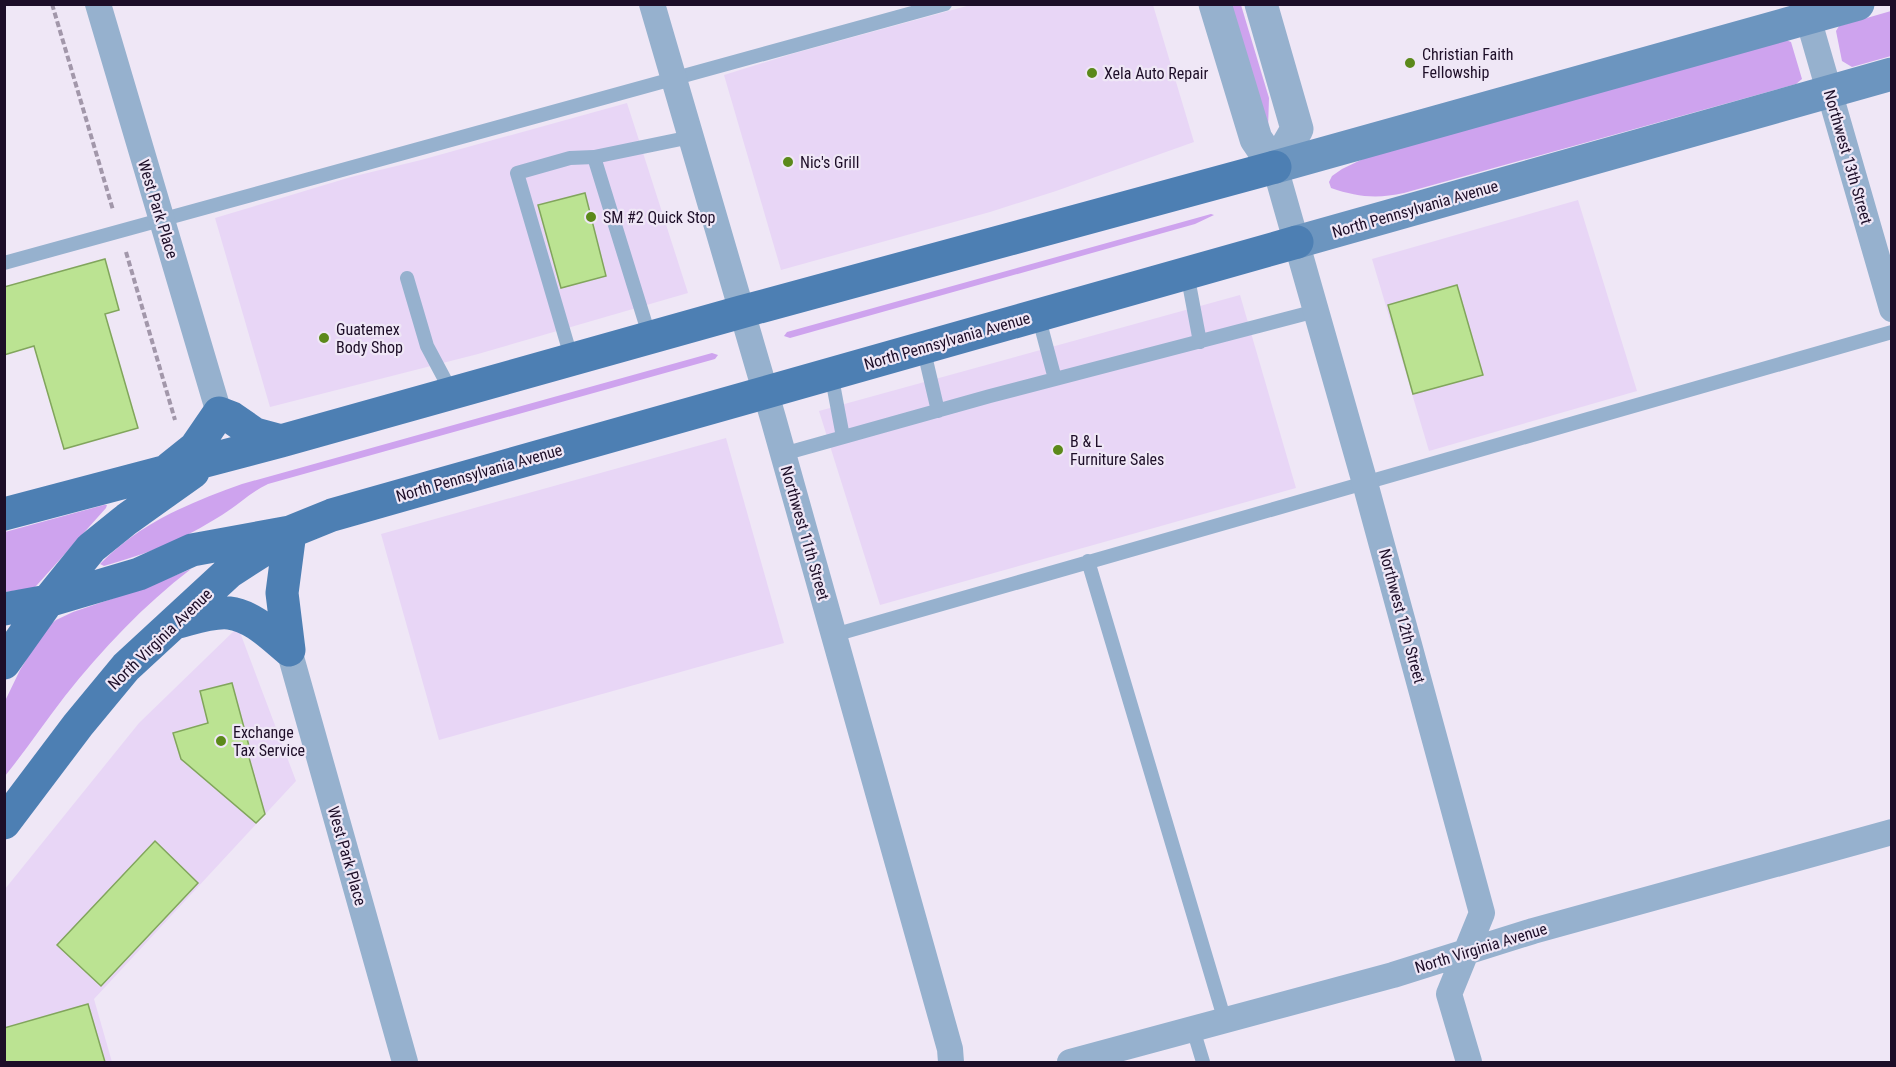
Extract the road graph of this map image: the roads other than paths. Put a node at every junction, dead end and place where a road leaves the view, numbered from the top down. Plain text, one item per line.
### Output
1 (98, 4) edge
2 (652, 4) edge
3 (945, 4) edge
4 (1215, 4) edge
5 (1261, 4) edge
6 (1858, 4) edge
7 (1806, 12) edge
8 (1892, 74) edge
9 (674, 79) junction
10 (1829, 92) junction
11 (691, 137) junction
12 (594, 158) junction
13 (1275, 167) junction
14 (162, 220) junction
15 (1297, 242) junction
16 (4, 263) edge
17 (1187, 273) junction
18 (407, 278) dead end
19 (1892, 309) edge
20 (1316, 311) junction
21 (741, 312) junction
22 (1038, 315) junction
23 (1892, 332) edge
24 (650, 338) junction
25 (1200, 342) junction
26 (924, 347) junction
27 (572, 360) junction
28 (831, 373) junction
29 (1055, 379) junction
30 (766, 392) junction
31 (452, 394) junction
32 (938, 411) junction
33 (219, 413) junction
34 (843, 437) junction
35 (281, 441) junction
36 (783, 454) junction
37 (211, 460) junction
38 (167, 471) junction
39 (1365, 483) junction
40 (4, 514) edge
41 (290, 532) junction
42 (1088, 561) junction
43 (48, 601) junction
44 (4, 609) edge
45 (171, 624) junction
46 (834, 634) junction
47 (289, 650) junction
48 (4, 663) edge
49 (4, 823) edge
50 (1892, 832) edge
51 (1467, 952) junction
52 (1225, 1021) junction
53 (1193, 1029) junction
54 (405, 1062) edge
55 (951, 1062) edge
56 (1070, 1062) edge
57 (1203, 1062) edge
58 (1469, 1062) edge

1 - 14 street, West Park Place
2 - 9 street, Northwest 11th Street
3 - 9 lane
4 - 13 street, Northwest 12th Street
5 - 13 street
6 - 7 main road
7 - 10 street, Northwest 13th Street
7 - 13 main road
8 - 10 main road, North Pennsylvania Avenue
9 - 11 street, Northwest 11th Street
9 - 14 lane
10 - 15 main road, North Pennsylvania Avenue
10 - 19 street, Northwest 13th Street
11 - 12 lane
11 - 21 street, Northwest 11th Street
12 - 24 lane
12 - 27 lane
13 - 15 street, Northwest 12th Street
13 - 21 main road
14 - 16 lane
14 - 33 street, West Park Place
15 - 17 main road, North Pennsylvania Avenue
15 - 20 street, Northwest 12th Street
17 - 22 main road, North Pennsylvania Avenue
17 - 25 lane
18 - 31 lane
20 - 25 lane
20 - 39 street, Northwest 12th Street
21 - 24 main road
21 - 30 street, Northwest 11th Street
22 - 26 main road, North Pennsylvania Avenue
22 - 29 lane
23 - 39 lane
24 - 27 main road
25 - 29 lane
26 - 28 main road, North Pennsylvania Avenue
26 - 32 lane
27 - 31 main road
28 - 30 main road, North Pennsylvania Avenue
28 - 34 lane
29 - 32 lane
30 - 36 street, Northwest 11th Street
30 - 41 main road, North Pennsylvania Avenue
31 - 35 main road
32 - 34 lane
33 - 35 main road
33 - 38 main road
34 - 36 lane
35 - 37 main road
36 - 46 street, Northwest 11th Street
37 - 38 main road
37 - 43 main road
38 - 40 main road
39 - 42 lane
39 - 51 street, Northwest 12th Street
41 - 43 main road, North Pennsylvania Avenue
41 - 45 main road, North Virginia Avenue
41 - 47 main road
42 - 46 lane
42 - 52 lane
43 - 44 main road, North Pennsylvania Avenue
43 - 48 main road
45 - 47 main road
45 - 49 main road, North Virginia Avenue
46 - 55 street, Northwest 11th Street
47 - 54 street, West Park Place
50 - 51 street, North Virginia Avenue
51 - 52 street, North Virginia Avenue
51 - 58 street, Northwest 12th Street
52 - 53 street, North Virginia Avenue
53 - 56 street, North Virginia Avenue
53 - 57 lane

